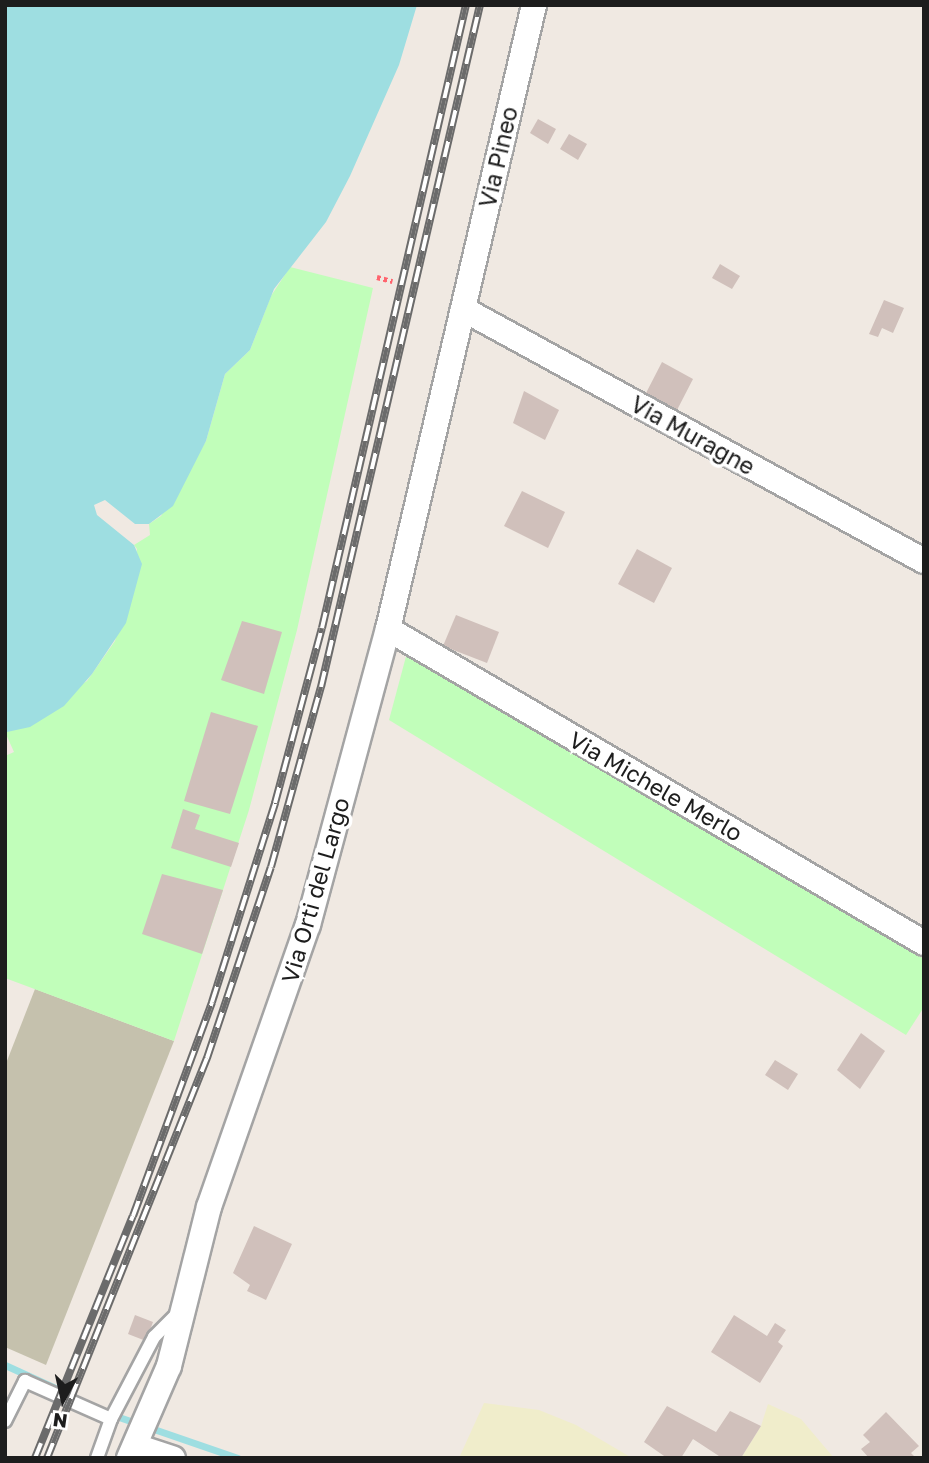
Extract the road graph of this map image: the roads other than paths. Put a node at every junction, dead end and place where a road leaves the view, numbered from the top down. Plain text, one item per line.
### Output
1 (534, 5) edge
2 (463, 309) junction
3 (924, 561) edge
4 (388, 629) junction
5 (924, 943) edge
6 (180, 1311) junction
7 (111, 1419) junction
8 (5, 1421) edge
9 (134, 1448) edge
10 (97, 1458) edge
11 (173, 1458) edge

1 - 2 street, Via Pineo
2 - 3 street, Via Muragne
2 - 4 street, Via Orti del Largo
4 - 5 street, Via Michele Merlo
4 - 6 street, Via Orti del Largo
6 - 7 lane
6 - 9 street, Via Orti del Largo
7 - 8 lane
7 - 10 lane
9 - 11 street

